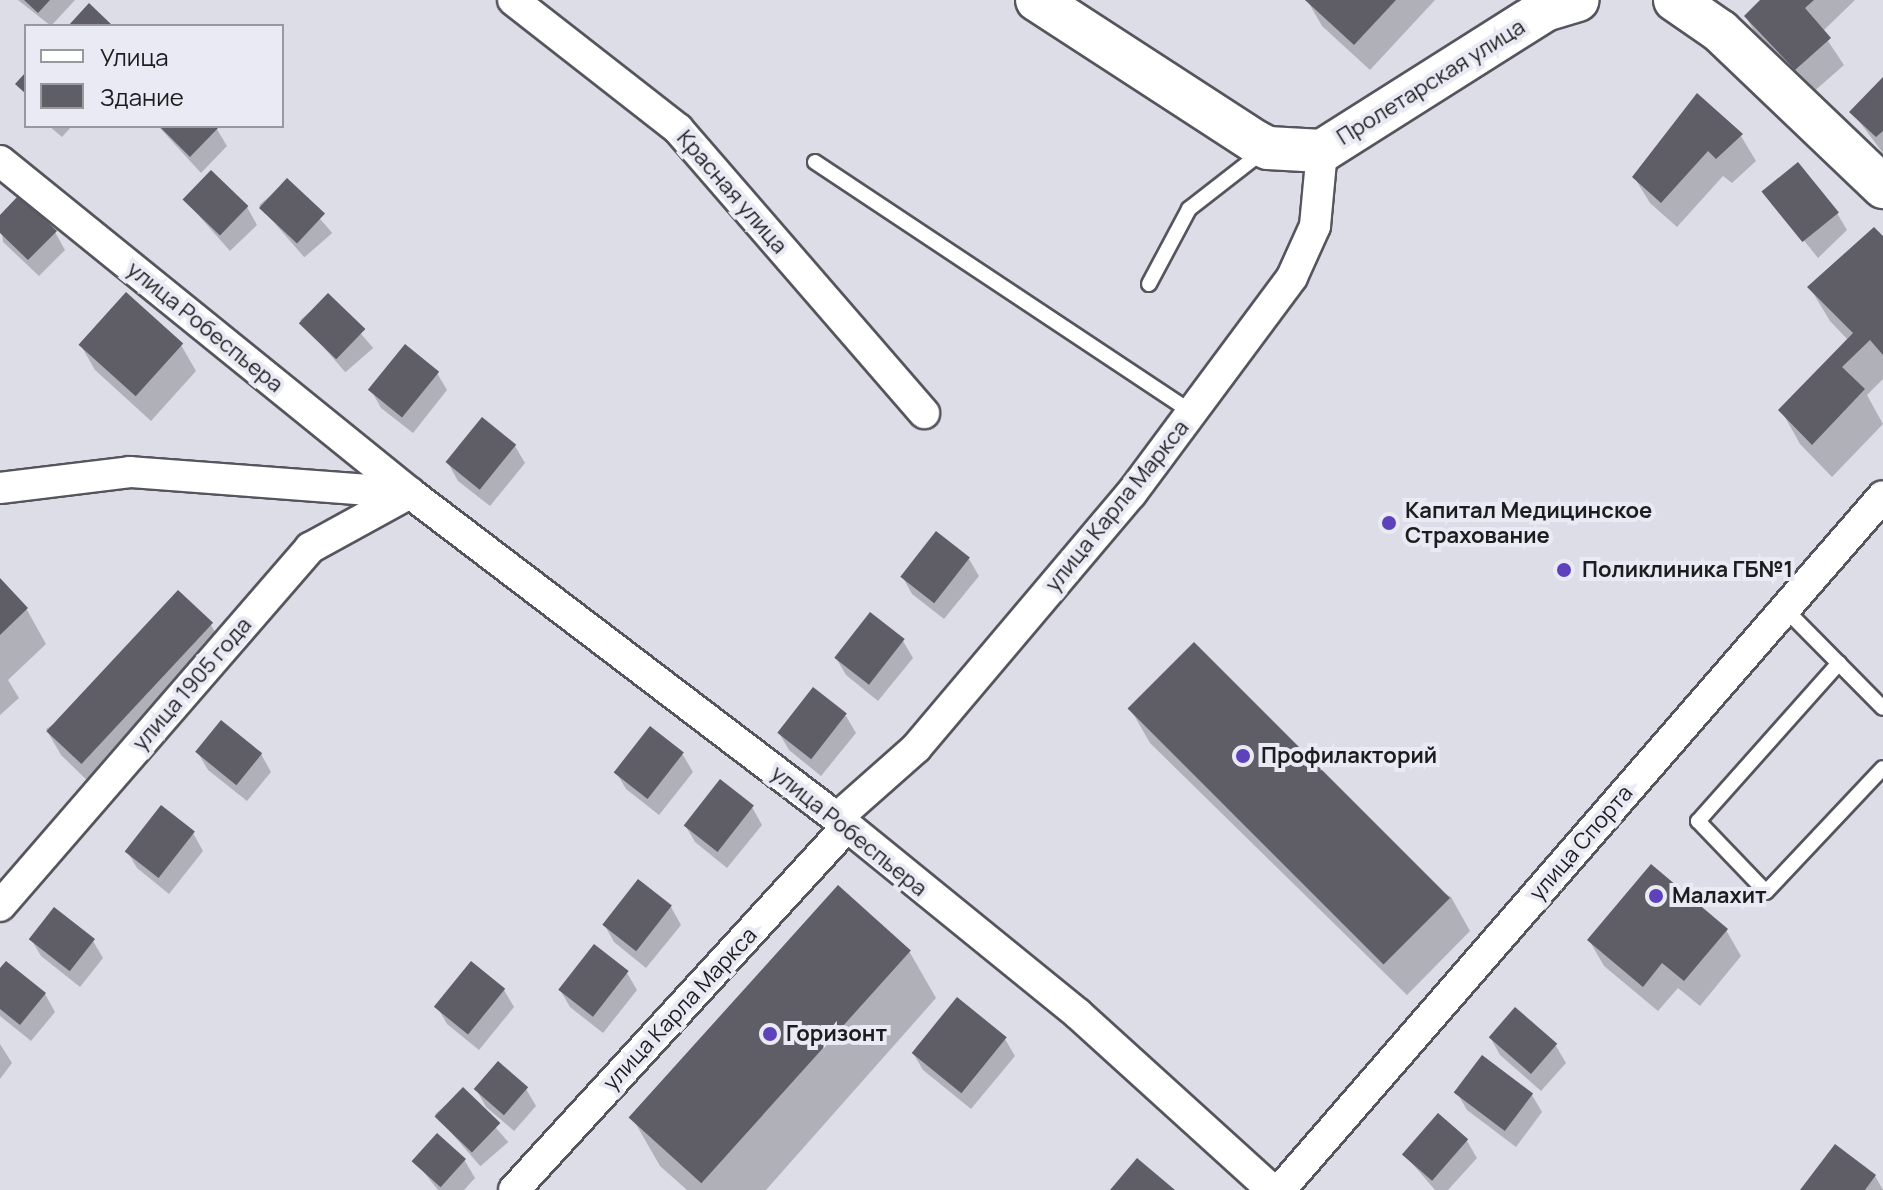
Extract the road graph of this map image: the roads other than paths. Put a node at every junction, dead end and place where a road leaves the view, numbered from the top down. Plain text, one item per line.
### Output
1 (513, 0) edge
2 (1037, 0) edge
3 (1577, 0) edge
4 (1675, 0) edge
5 (1268, 148) junction
6 (1322, 151) junction
7 (0, 161) edge
8 (815, 162) dead end
9 (1883, 187) edge
10 (1149, 284) dead end
11 (1191, 412) junction
12 (924, 413) dead end
13 (0, 488) edge
14 (410, 493) junction
15 (1883, 496) edge
16 (1785, 609) junction
17 (1839, 663) junction
18 (1883, 708) edge
19 (1883, 768) edge
20 (842, 823) junction
21 (0, 906) edge
22 (514, 1190) edge
23 (1272, 1190) edge
24 (1280, 1190) edge

1 - 12 street, Красная улица
2 - 5 main road, Пролетарская улица
3 - 6 main road, Пролетарская улица
4 - 9 main road
5 - 6 main road, Пролетарская улица
5 - 10 lane
6 - 11 street, улица Карла Маркса
7 - 14 street, улица Робеспьера
8 - 11 lane
11 - 20 street, улица Карла Маркса
13 - 14 street
14 - 20 street, улица Робеспьера
14 - 21 street, улица 1905 года
15 - 16 street, улица Спорта
16 - 17 lane
16 - 24 street, улица Спорта
17 - 18 lane
17 - 19 lane
20 - 22 street, улица Карла Маркса
20 - 23 street, улица Робеспьера

